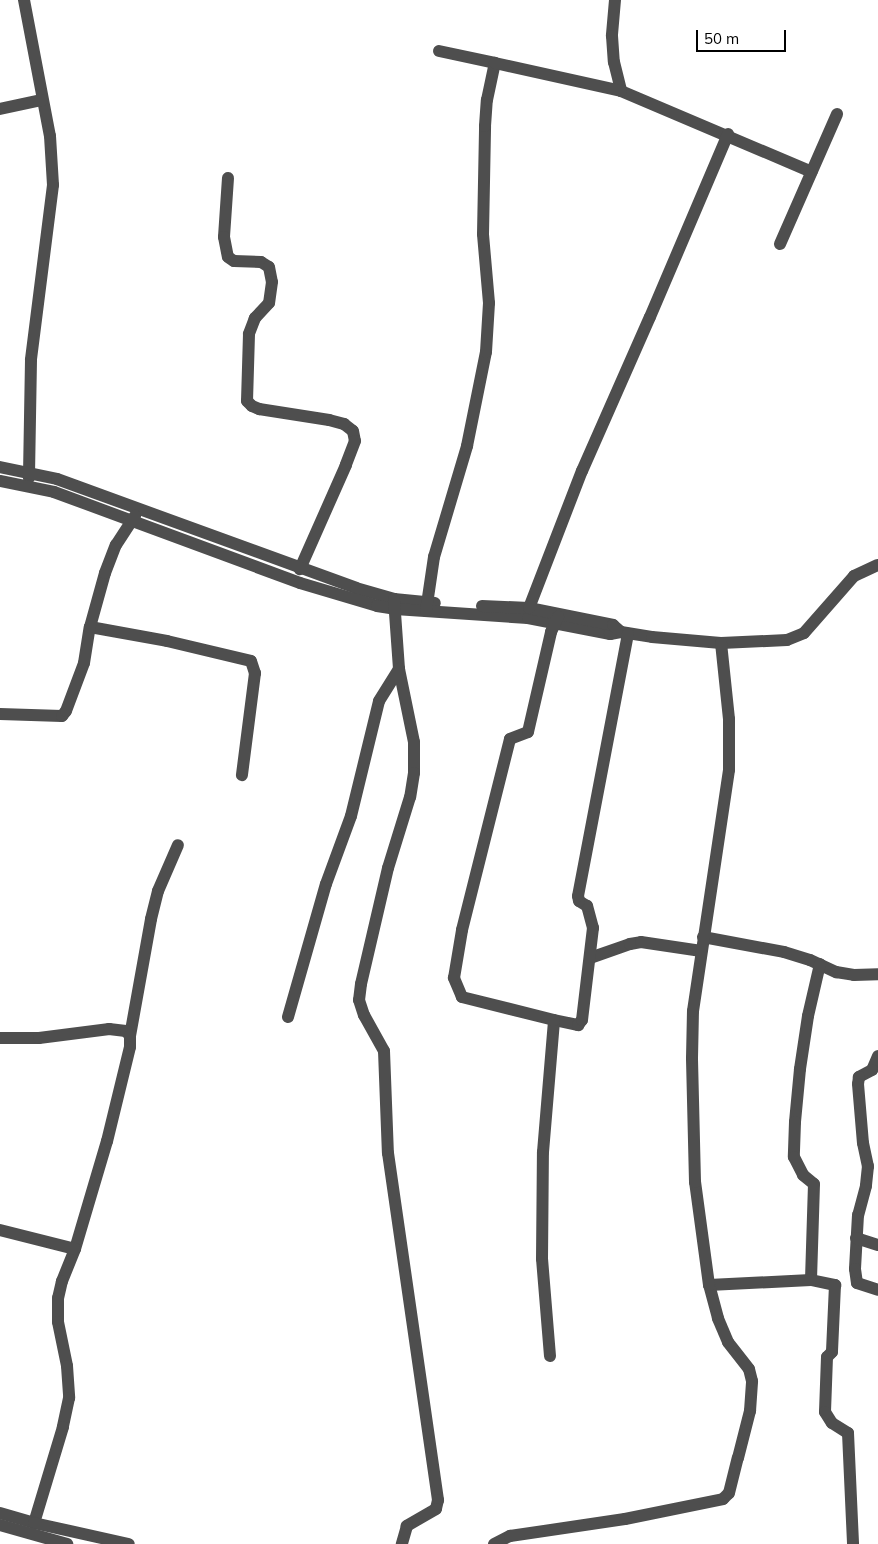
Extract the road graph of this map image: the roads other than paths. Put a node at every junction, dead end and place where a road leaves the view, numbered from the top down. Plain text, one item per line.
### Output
1 (24, 0) edge
2 (615, 0) edge
3 (439, 51) dead end
4 (496, 63) junction
5 (621, 91) junction
6 (42, 100) junction
7 (0, 109) edge
8 (837, 114) dead end
9 (728, 134) junction
10 (812, 172) junction
11 (228, 178) dead end
12 (780, 244) dead end
13 (0, 467) edge
14 (30, 472) junction
15 (0, 481) edge
16 (28, 485) junction
17 (139, 510) junction
18 (131, 522) junction
19 (878, 565) edge
20 (300, 569) junction
21 (395, 604) junction
22 (426, 607) junction
23 (529, 608) junction
24 (558, 619) junction
25 (90, 628) junction
26 (625, 633) junction
27 (721, 643) junction
28 (399, 669) junction
29 (0, 714) edge
30 (242, 775) dead end
31 (178, 845) dead end
32 (703, 937) junction
33 (701, 952) junction
34 (590, 958) junction
35 (820, 964) junction
36 (878, 974) edge
37 (288, 1017) dead end
38 (554, 1020) junction
39 (130, 1036) junction
40 (0, 1038) edge
41 (878, 1056) edge
42 (0, 1230) edge
43 (856, 1238) junction
44 (878, 1245) edge
45 (75, 1249) junction
46 (812, 1280) junction
47 (709, 1285) junction
48 (878, 1290) edge
49 (550, 1356) dead end
50 (0, 1513) edge
51 (0, 1525) edge
52 (33, 1534) edge
53 (121, 1543) edge
54 (66, 1544) edge
55 (402, 1544) edge
56 (494, 1544) edge
57 (853, 1544) edge

1 - 6 street
2 - 5 street
3 - 4 street
4 - 5 street
4 - 22 street
5 - 9 street
6 - 7 street
6 - 14 street
8 - 10 street
9 - 10 street
9 - 23 street
10 - 12 street
11 - 20 street
13 - 14 street
14 - 16 street
14 - 17 street
15 - 16 street
16 - 18 street
17 - 18 street
17 - 20 street
18 - 21 street
18 - 25 street
19 - 27 street
20 - 21 street
21 - 22 street
21 - 28 street
22 - 23 street
22 - 24 street
23 - 24 street
24 - 26 street
24 - 38 street
25 - 29 street
25 - 30 street
26 - 27 street
26 - 34 street
27 - 32 street
28 - 37 street
28 - 55 street
31 - 39 street
32 - 33 street
32 - 35 street
33 - 34 street
33 - 47 street
34 - 38 street
35 - 36 street
35 - 46 street
38 - 49 street
39 - 40 street
39 - 45 street
41 - 43 street
42 - 45 street
43 - 44 street
43 - 48 street
45 - 52 street
46 - 47 street
46 - 57 street
47 - 56 street
50 - 52 street
51 - 52 street
52 - 53 street
52 - 54 street

